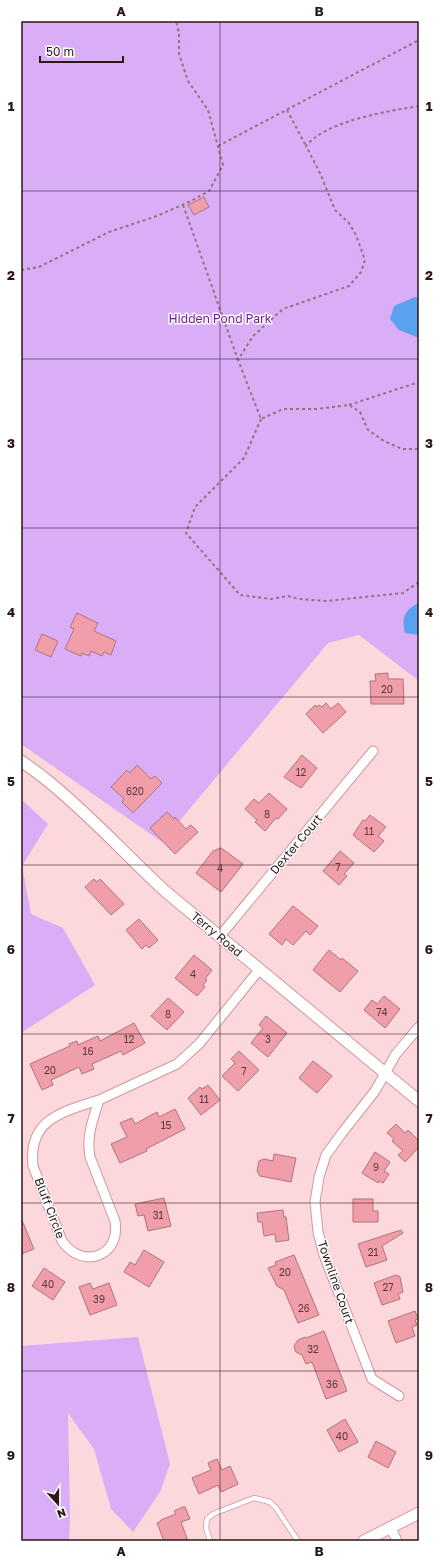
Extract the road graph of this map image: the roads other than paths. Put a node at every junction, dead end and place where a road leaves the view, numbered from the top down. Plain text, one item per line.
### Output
1 (373, 751) dead end
2 (21, 761) edge
3 (220, 936) junction
4 (259, 970) junction
5 (419, 1027) edge
6 (386, 1074) junction
7 (98, 1100) junction
8 (419, 1101) edge
9 (399, 1396) dead end
10 (419, 1513) edge
11 (391, 1528) junction
12 (210, 1541) edge
13 (298, 1541) edge
14 (364, 1541) edge
15 (397, 1541) edge

1 - 3 street, Dexter Court
2 - 3 street, Terry Road
3 - 4 street, Terry Road
4 - 6 street, Terry Road
4 - 7 street, Bluff Circle
5 - 6 street, Townline Court
6 - 8 street, Terry Road
6 - 9 street, Townline Court
7 - 7 street, Bluff Circle
10 - 11 street
11 - 14 street
11 - 15 street
12 - 13 lane

